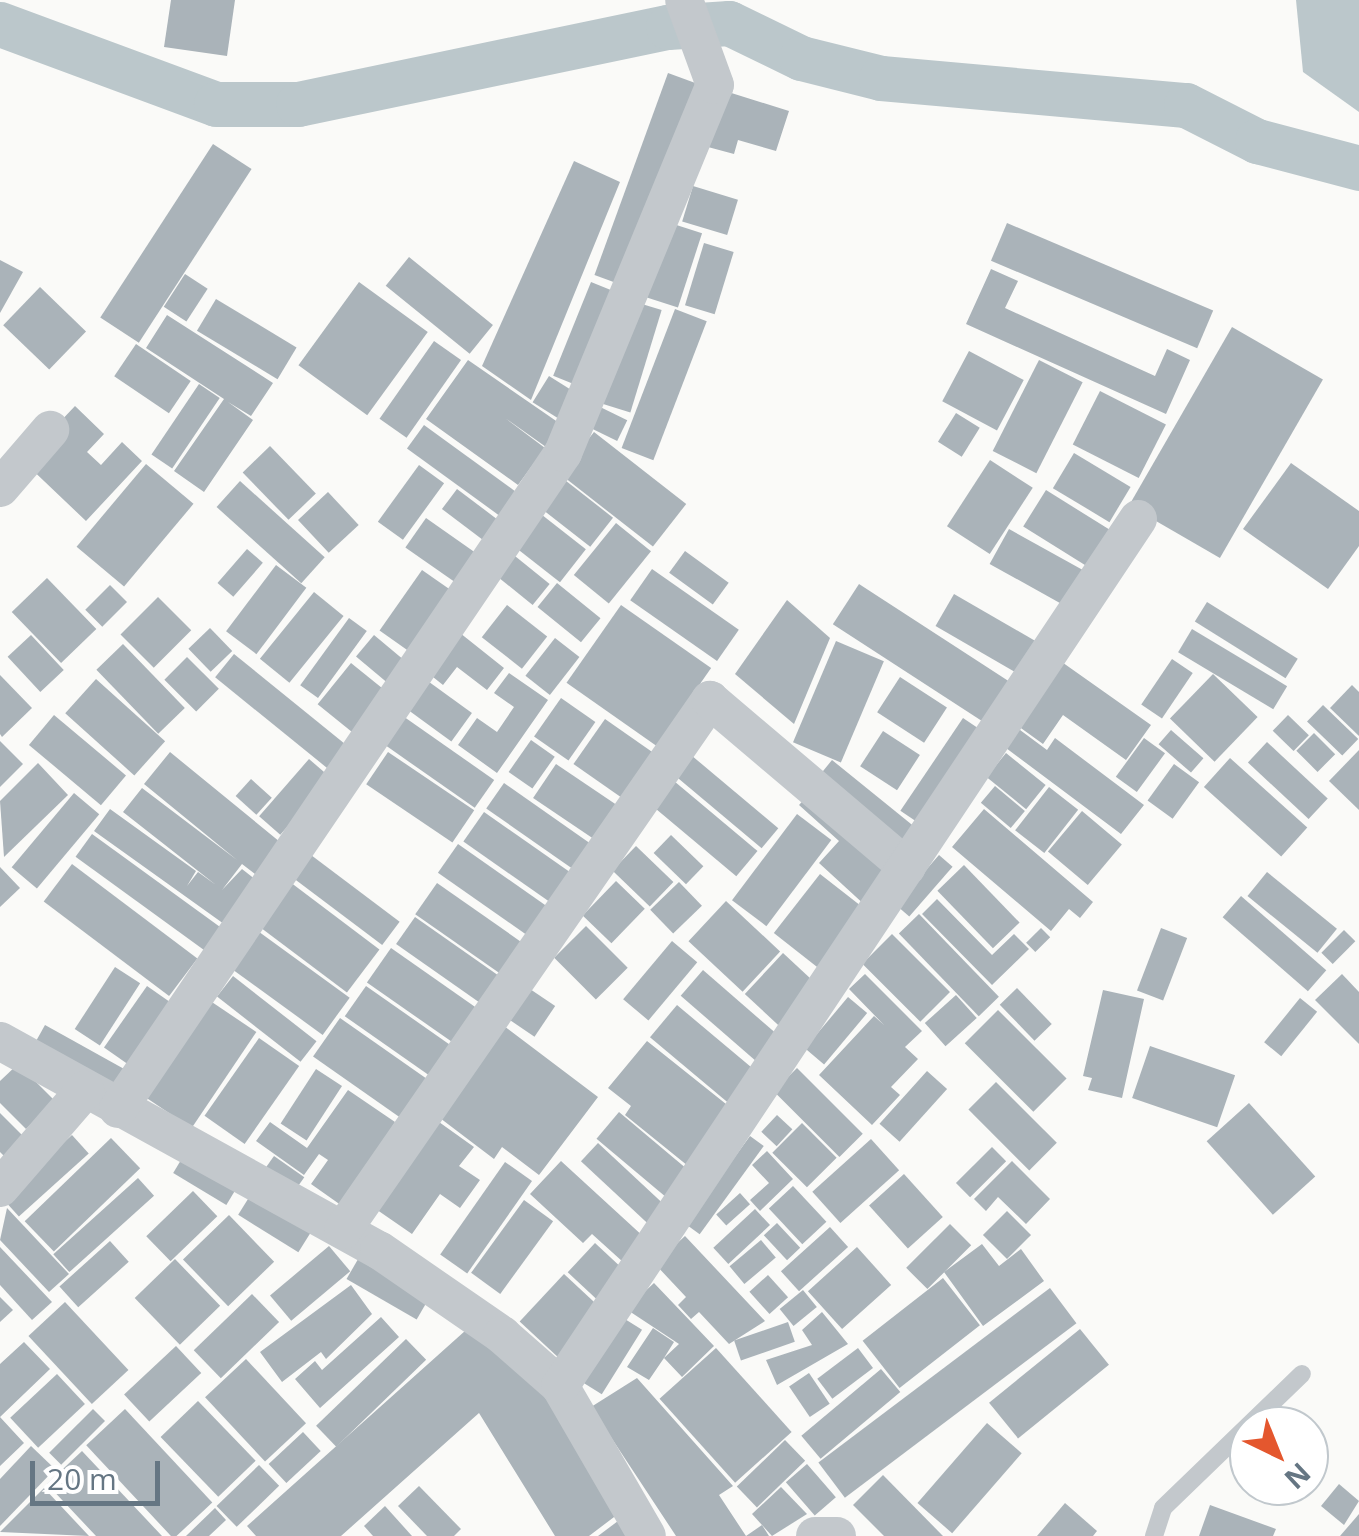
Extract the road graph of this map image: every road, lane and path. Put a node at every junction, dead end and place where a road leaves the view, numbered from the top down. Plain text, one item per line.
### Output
1 (684, 0) edge
2 (50, 430) dead end
3 (0, 488) edge
4 (1138, 520) dead end
5 (907, 867) junction
6 (0, 1040) edge
7 (84, 1090) junction
8 (118, 1109) junction
9 (0, 1188) edge
10 (342, 1230) junction
11 (1302, 1374) dead end
12 (560, 1386) junction
13 (648, 1536) edge
14 (815, 1536) edge
15 (837, 1536) edge
16 (1154, 1536) edge

1 - 8 street
2 - 3 street
4 - 5 street
5 - 10 street
5 - 12 street
6 - 7 street
7 - 8 street
7 - 9 street
8 - 10 street
10 - 12 street
11 - 16 lane
12 - 13 street
14 - 15 street

